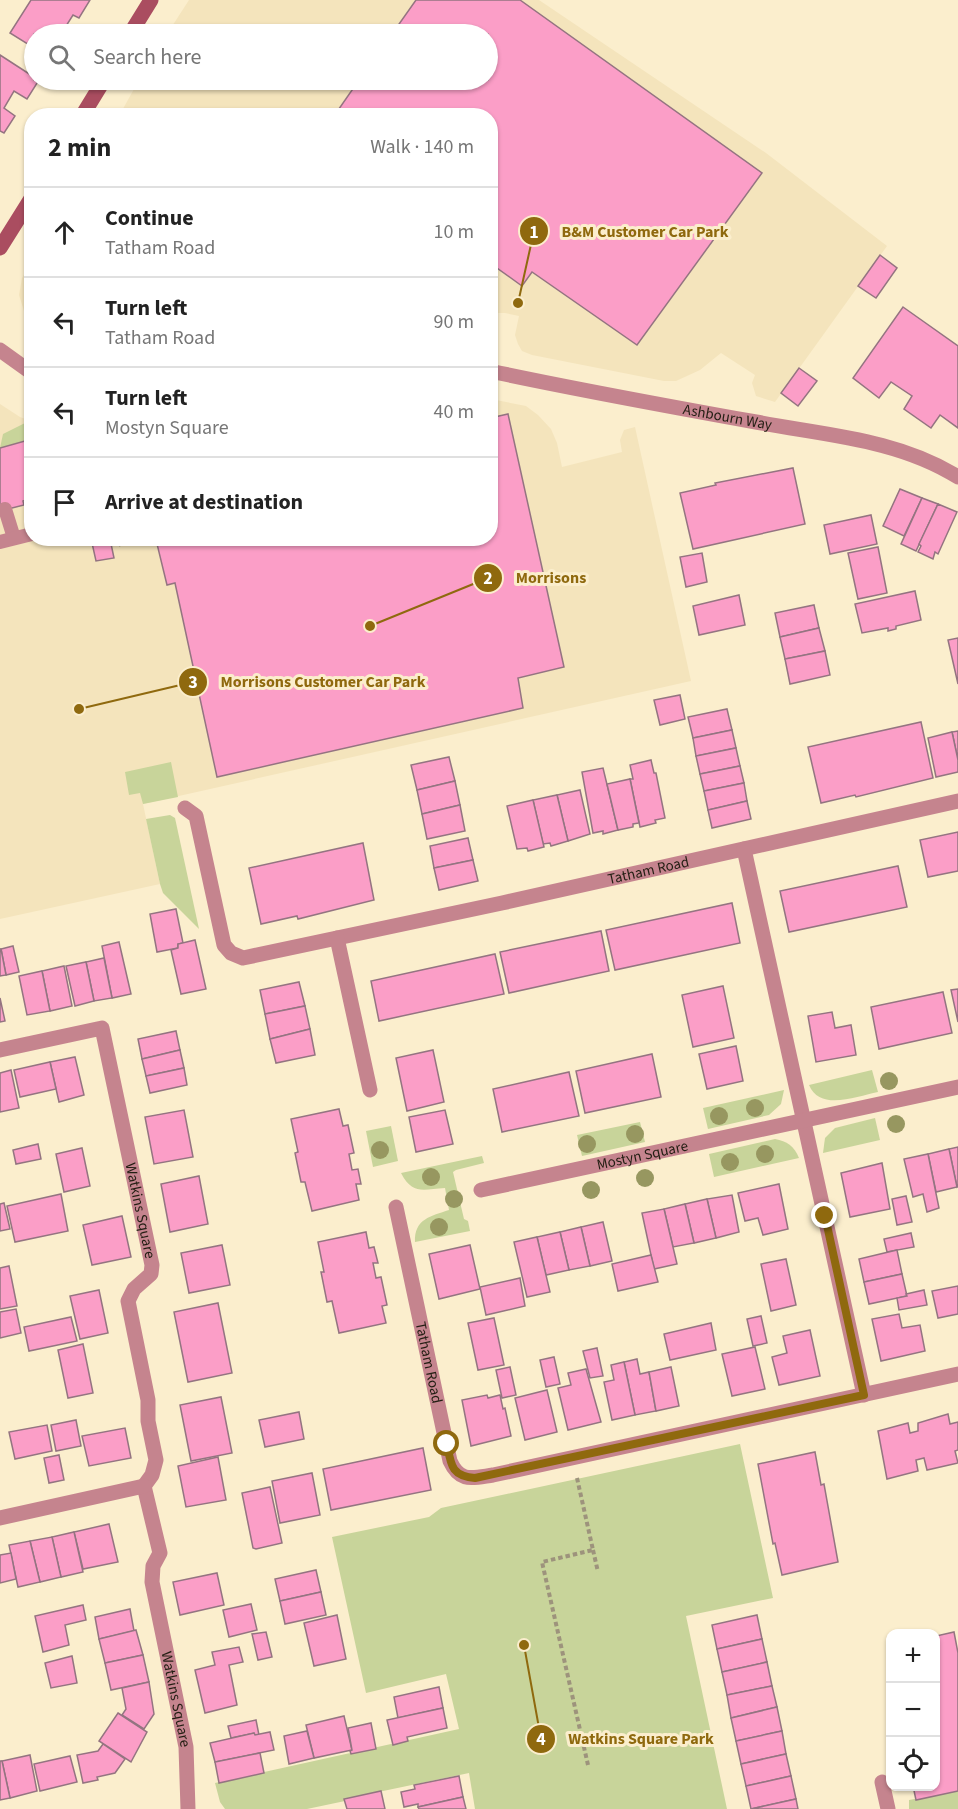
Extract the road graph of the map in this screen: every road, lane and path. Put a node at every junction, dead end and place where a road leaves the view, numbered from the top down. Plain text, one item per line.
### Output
1 (151, 0) edge
2 (136, 24) edge
3 (98, 90) edge
4 (87, 108) edge
5 (24, 210) edge
6 (0, 248) edge
7 (0, 350) edge
8 (24, 367) edge
9 (498, 373) edge
10 (958, 477) edge
11 (6, 509) dead end
12 (24, 536) edge
13 (7, 540) edge
14 (958, 801) edge
15 (185, 808) dead end
16 (744, 849) junction
17 (337, 938) junction
18 (0, 1050) edge
19 (958, 1087) edge
20 (370, 1090) dead end
21 (805, 1120) junction
22 (481, 1190) dead end
23 (396, 1207) dead end
24 (958, 1374) edge
25 (864, 1395) junction
26 (576, 1474) dead end
27 (144, 1486) junction
28 (0, 1518) edge
29 (593, 1550) junction
30 (598, 1572) dead end
31 (588, 1765) dead end
32 (882, 1782) dead end
33 (188, 1809) edge
34 (888, 1809) edge

1 - 2 main road
3 - 4 main road
5 - 6 main road
7 - 8 street
9 - 10 street, Ashbourn Way
11 - 13 lane
12 - 13 lane
14 - 16 street, Tatham Road
15 - 17 street, Tatham Road
16 - 17 street, Tatham Road
16 - 21 street
17 - 20 street
18 - 27 street, Watkins Square
19 - 21 street, Mostyn Square
21 - 22 street, Mostyn Square
21 - 25 street
23 - 25 street, Tatham Road
24 - 25 street, Tatham Road
26 - 29 path
27 - 28 street
27 - 33 street, Watkins Square
29 - 30 path
29 - 31 path
32 - 34 street

